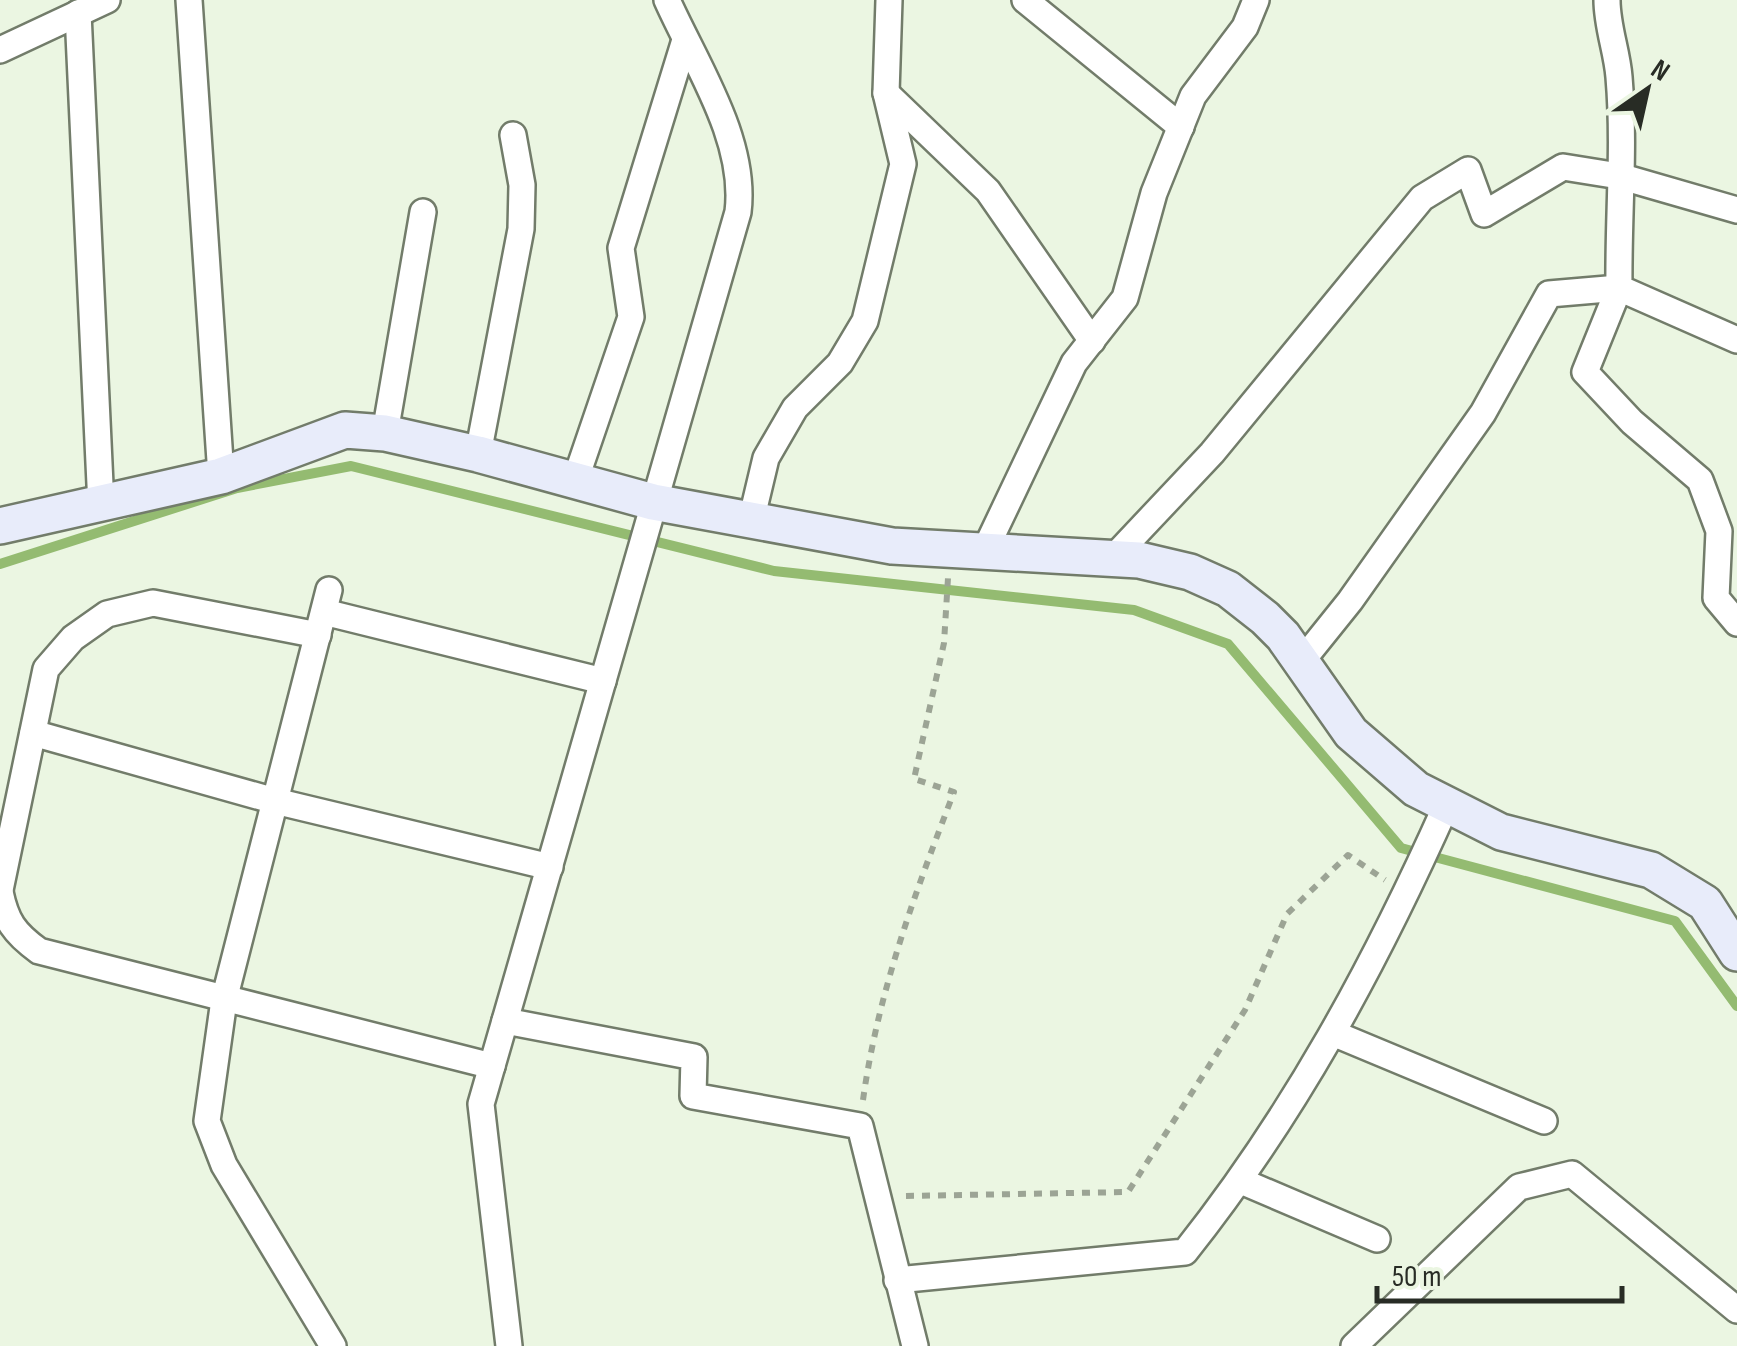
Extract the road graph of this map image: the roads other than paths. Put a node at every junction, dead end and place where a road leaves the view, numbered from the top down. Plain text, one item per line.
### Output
1 (107, 0) edge
2 (188, 0) edge
3 (667, 0) edge
4 (889, 0) edge
5 (1026, 0) edge
6 (1256, 0) edge
7 (1607, 0) edge
8 (78, 13) junction
9 (685, 40) junction
10 (0, 50) edge
11 (886, 94) junction
12 (1181, 127) junction
13 (512, 135) dead end
14 (1619, 176) junction
15 (1737, 210) edge
16 (423, 212) dead end
17 (1619, 288) junction
18 (1737, 340) edge
19 (1092, 341) junction
20 (385, 433) junction
21 (478, 454) junction
22 (221, 476) junction
23 (575, 481) junction
24 (100, 506) junction
25 (651, 509) junction
26 (751, 521) junction
27 (0, 526) edge
28 (985, 550) junction
29 (1113, 558) junction
30 (324, 612) junction
31 (1737, 623) edge
32 (1300, 662) junction
33 (603, 682) junction
34 (33, 732) junction
35 (275, 802) junction
36 (1446, 806) junction
37 (550, 867) junction
38 (0, 891) edge
39 (1737, 953) edge
40 (224, 1000) junction
41 (505, 1021) junction
42 (1335, 1034) junction
43 (492, 1066) junction
44 (1544, 1120) dead end
45 (1242, 1181) junction
46 (1377, 1239) dead end
47 (897, 1280) junction
48 (1737, 1310) edge
49 (333, 1346) edge
50 (509, 1346) edge
51 (915, 1346) edge
52 (1354, 1346) edge

1 - 8 street
2 - 22 street
3 - 9 street
4 - 11 street
5 - 12 street
6 - 12 street
7 - 14 street
8 - 10 street
8 - 24 street
9 - 23 street
9 - 25 street
11 - 19 street
11 - 26 street
12 - 19 street
13 - 21 street
14 - 15 street
14 - 17 street
14 - 29 street
16 - 20 street
17 - 18 street
17 - 31 street
17 - 32 street
19 - 28 street
20 - 21 street
20 - 22 street
21 - 23 street
22 - 24 street
23 - 25 street
24 - 27 street
25 - 26 street
25 - 33 street
26 - 28 street
28 - 29 street
29 - 32 street
30 - 33 street
30 - 34 street
30 - 35 street
32 - 36 street
33 - 37 street
34 - 35 street
34 - 38 street
35 - 37 street
35 - 40 street
36 - 39 street
36 - 42 street
37 - 41 street
38 - 40 street
40 - 43 street
40 - 49 street
41 - 43 street
41 - 47 street
42 - 44 street
42 - 45 street
43 - 50 street
45 - 46 street
45 - 47 street
47 - 51 street
48 - 52 street

